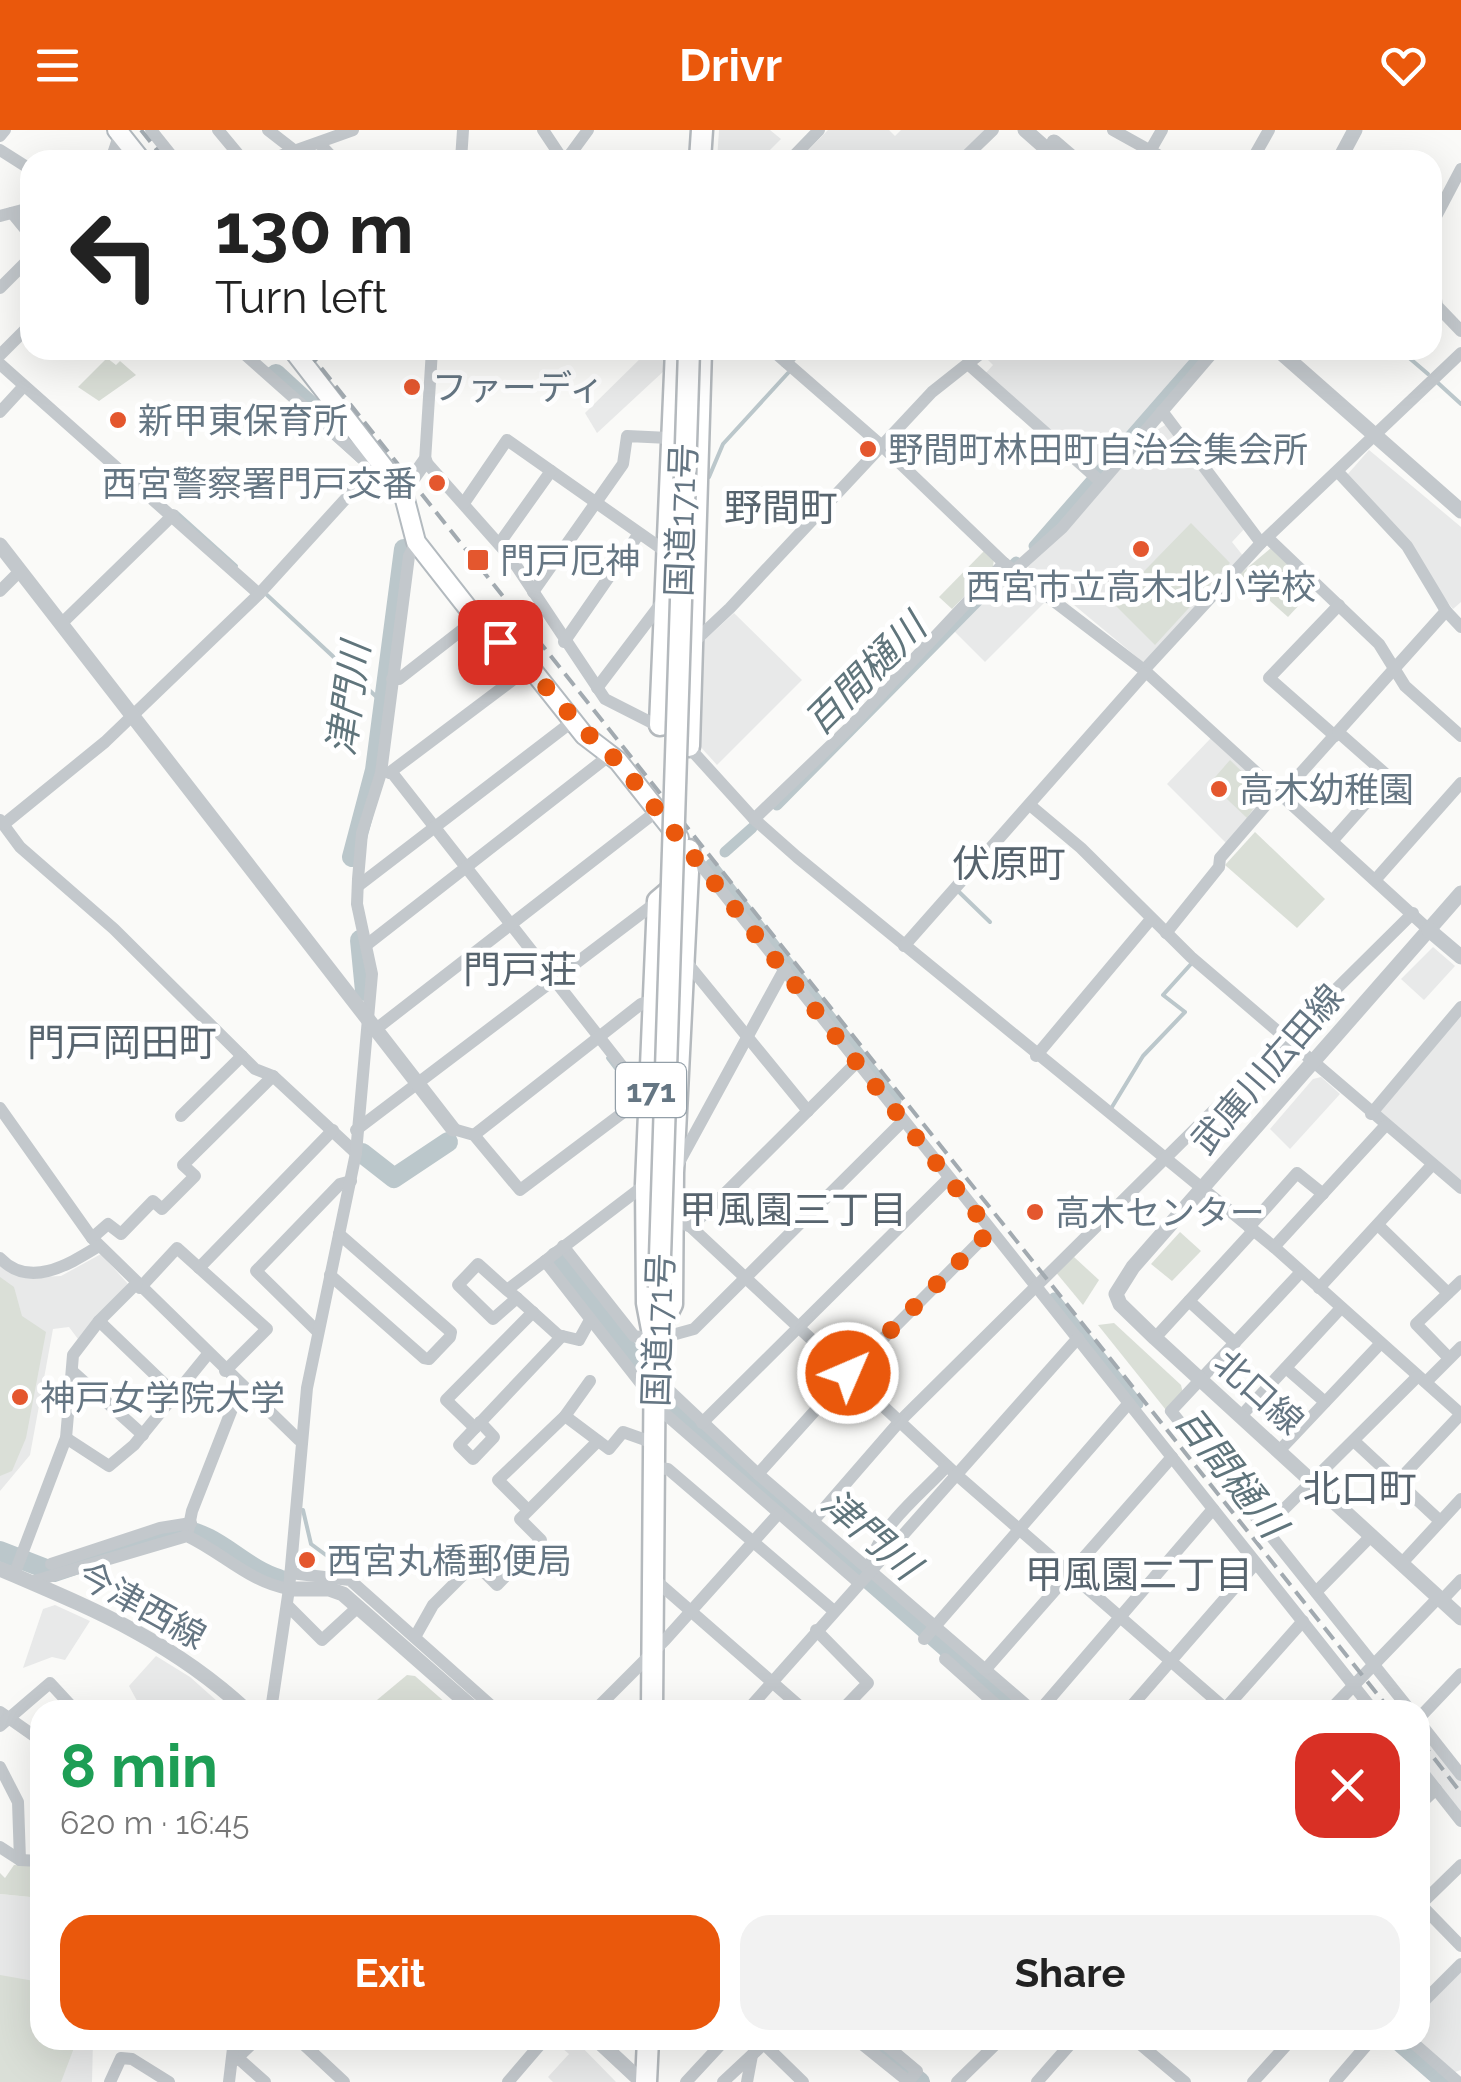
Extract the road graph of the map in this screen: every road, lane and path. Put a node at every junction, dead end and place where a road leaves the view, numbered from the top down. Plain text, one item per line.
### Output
1 (4, 130) edge
2 (150, 130) edge
3 (218, 130) edge
4 (268, 130) edge
5 (353, 130) edge
6 (588, 130) edge
7 (819, 130) edge
8 (993, 130) edge
9 (1025, 130) edge
10 (1040, 130) edge
11 (1113, 130) edge
12 (0, 136) edge
13 (319, 143) junction
14 (167, 150) edge
15 (235, 150) edge
16 (294, 150) edge
17 (298, 150) edge
18 (326, 150) edge
19 (572, 150) edge
20 (800, 150) edge
21 (972, 150) edge
22 (1048, 150) edge
23 (1063, 150) edge
24 (1148, 150) edge
25 (1461, 169) edge
26 (1442, 205) edge
27 (20, 268) edge
28 (0, 288) edge
29 (1442, 311) edge
30 (1461, 331) edge
31 (20, 335) edge
32 (1461, 353) edge
33 (1, 354) edge
34 (252, 360) edge
35 (300, 360) edge
36 (431, 360) edge
37 (675, 360) edge
38 (689, 360) edge
39 (701, 360) edge
40 (784, 360) edge
41 (973, 360) edge
42 (1206, 360) edge
43 (1290, 360) edge
44 (1301, 360) edge
45 (786, 362) joint
46 (968, 364) junction
47 (24, 387) junction
48 (1162, 411) junction
49 (0, 412) edge
50 (1377, 432) junction
51 (669, 438) junction
52 (882, 446) junction
53 (424, 461) junction
54 (377, 465) junction
55 (551, 471) junction
56 (1338, 472) junction
57 (1098, 479) junction
58 (403, 492) junction
59 (1461, 500) edge
60 (464, 502) junction
61 (596, 502) junction
62 (1461, 512) edge
63 (173, 515) junction
64 (638, 535) junction
65 (1265, 541) junction
66 (416, 542) junction
67 (499, 544) junction
68 (0, 546) edge
69 (665, 550) junction
70 (1010, 567) junction
71 (20, 571) junction
72 (0, 591) edge
73 (533, 592) junction
74 (259, 594) junction
75 (662, 601) junction
76 (1339, 605) junction
77 (1446, 611) junction
78 (476, 619) junction
79 (61, 624) junction
80 (1461, 627) edge
81 (661, 640) junction
82 (690, 641) junction
83 (564, 642) junction
84 (530, 667) junction
85 (1395, 668) junction
86 (1145, 672) junction
87 (392, 679) junction
88 (597, 688) junction
89 (133, 716) junction
90 (573, 721) junction
91 (660, 725) junction
92 (1336, 734) junction
93 (1461, 736) edge
94 (688, 746) junction
95 (610, 755) junction
96 (387, 773) junction
97 (1461, 783) edge
98 (1280, 793) junction
99 (1031, 806) junction
100 (657, 811) junction
101 (754, 819) junction
102 (3, 827) edge
103 (435, 827) junction
104 (1333, 840) junction
105 (689, 850) junction
106 (466, 868) junction
107 (1376, 879) junction
108 (358, 886) junction
109 (1461, 893) edge
110 (670, 899) junction
111 (1413, 914) junction
112 (1151, 919) junction
113 (510, 925) junction
114 (1429, 930) junction
115 (1166, 934) junction
116 (368, 944) junction
117 (904, 946) junction
118 (656, 953) junction
119 (682, 957) junction
120 (1461, 957) edge
121 (785, 968) junction
122 (555, 981) junction
123 (654, 1000) junction
124 (1461, 1007) edge
125 (372, 1022) junction
126 (599, 1038) junction
127 (749, 1038) junction
128 (1286, 1039) junction
129 (242, 1056) junction
130 (1036, 1056) junction
131 (857, 1062) junction
132 (1312, 1063) junction
133 (273, 1076) junction
134 (419, 1083) junction
135 (647, 1093) junction
136 (0, 1108) edge
137 (808, 1111) junction
138 (1371, 1114) junction
139 (181, 1116) dead end
140 (903, 1121) junction
141 (1385, 1126) junction
142 (454, 1129) joint
143 (333, 1130) junction
144 (356, 1130) junction
145 (474, 1135) junction
146 (356, 1153) junction
147 (1162, 1159) junction
148 (1432, 1164) junction
149 (673, 1173) junction
150 (948, 1178) junction
151 (351, 1181) junction
152 (646, 1184) junction
153 (1461, 1188) edge
154 (1200, 1190) junction
155 (1323, 1194) junction
156 (683, 1224) junction
157 (1378, 1225) junction
158 (1251, 1229) junction
159 (990, 1231) junction
160 (339, 1234) junction
161 (96, 1242) junction
162 (1274, 1248) junction
163 (554, 1254) junction
164 (0, 1258) edge
165 (200, 1268) junction
166 (1301, 1272) junction
167 (330, 1275) junction
168 (744, 1276) junction
169 (1461, 1281) edge
170 (138, 1285) junction
171 (1036, 1285) junction
172 (1118, 1285) joint
173 (1320, 1288) junction
174 (1448, 1294) junction
175 (1189, 1301) junction
176 (1341, 1308) junction
177 (533, 1312) junction
178 (590, 1320) junction
179 (99, 1321) junction
180 (797, 1324) junction
181 (318, 1332) junction
182 (562, 1336) junction
183 (1078, 1338) junction
184 (1156, 1338) junction
185 (654, 1340) junction
186 (1235, 1343) junction
187 (1381, 1343) junction
188 (1461, 1346) edge
189 (208, 1354) junction
190 (1449, 1358) junction
191 (1286, 1368) junction
192 (225, 1371) junction
193 (72, 1372) junction
194 (848, 1373) junction
195 (654, 1376) junction
196 (1421, 1379) junction
197 (1200, 1380) junction
198 (590, 1381) dead end
199 (242, 1386) junction
200 (174, 1393) junction
201 (1325, 1402) junction
202 (654, 1403) junction
203 (1129, 1403) junction
204 (1461, 1414) edge
205 (564, 1416) junction
206 (1241, 1416) junction
207 (900, 1421) junction
208 (702, 1423) junction
209 (143, 1434) junction
210 (66, 1438) junction
211 (299, 1440) junction
212 (598, 1440) junction
213 (1354, 1440) junction
214 (654, 1443) junction
215 (1278, 1451) junction
216 (1172, 1457) junction
217 (654, 1468) junction
218 (953, 1471) junction
219 (758, 1474) junction
220 (1311, 1480) junction
221 (1398, 1481) junction
222 (1461, 1499) edge
223 (528, 1510) junction
224 (1213, 1510) junction
225 (779, 1513) junction
226 (814, 1520) junction
227 (1440, 1521) junction
228 (1019, 1528) junction
229 (1265, 1528) junction
230 (189, 1529) junction
231 (1372, 1535) junction
232 (754, 1542) junction
233 (1256, 1563) junction
234 (1402, 1563) junction
235 (52, 1564) dead end
236 (13, 1566) edge
237 (1070, 1573) junction
238 (863, 1576) junction
239 (654, 1579) junction
240 (1461, 1580) edge
241 (31, 1582) junction
242 (289, 1589) junction
243 (1316, 1592) junction
244 (1441, 1599) junction
245 (358, 1607) junction
246 (834, 1610) junction
247 (692, 1611) junction
248 (1120, 1616) junction
249 (1461, 1618) edge
250 (1302, 1622) junction
251 (935, 1626) junction
252 (816, 1630) junction
253 (415, 1638) junction
254 (924, 1639) dead end
255 (652, 1654) junction
256 (946, 1659) dead end
257 (1170, 1660) junction
258 (1375, 1665) junction
259 (985, 1670) junction
260 (1461, 1674) edge
261 (772, 1682) junction
262 (1354, 1686) junction
263 (66, 1700) edge
264 (235, 1700) edge
265 (272, 1700) edge
266 (463, 1700) edge
267 (485, 1700) edge
268 (604, 1700) edge
269 (652, 1700) edge
270 (756, 1700) edge
271 (793, 1700) edge
272 (852, 1700) edge
273 (991, 1700) edge
274 (1020, 1700) edge
275 (1049, 1700) edge
276 (1136, 1700) edge
277 (1214, 1700) edge
278 (1234, 1700) edge
279 (1340, 1700) edge
280 (1365, 1700) edge
281 (1402, 1700) edge
282 (1430, 1709) edge
283 (3, 1720) edge
284 (1430, 1732) edge
285 (30, 1735) edge
286 (0, 1767) edge
287 (1459, 1768) edge
288 (1430, 1782) edge
289 (1436, 1789) junction
290 (1430, 1795) edge
291 (1461, 1821) edge
292 (0, 1847) edge
293 (20, 1860) junction
294 (30, 1860) edge
295 (1461, 1865) edge
296 (1430, 1895) edge
297 (1430, 1915) edge
298 (1461, 1946) edge
299 (1461, 1964) edge
300 (1430, 1995) edge
301 (249, 2050) edge
302 (310, 2050) edge
303 (535, 2050) edge
304 (608, 2050) edge
305 (647, 2050) edge
306 (716, 2050) edge
307 (757, 2050) edge
308 (773, 2050) edge
309 (870, 2050) edge
310 (892, 2050) edge
311 (990, 2050) edge
312 (1065, 2050) edge
313 (1145, 2050) edge
314 (1282, 2050) edge
315 (1362, 2050) edge
316 (1421, 2050) edge
317 (752, 2055) junction
318 (233, 2072) edge
319 (1176, 2079) edge
320 (910, 2080) edge
321 (1453, 2080) edge
322 (110, 2082) edge
323 (169, 2082) edge
324 (265, 2082) edge
325 (344, 2082) edge
326 (508, 2082) edge
327 (644, 2082) edge
328 (686, 2082) edge
329 (723, 2082) edge
330 (747, 2082) edge
331 (803, 2082) edge
332 (957, 2082) edge
333 (1037, 2082) edge
334 (1254, 2082) edge
335 (1335, 2082) edge

1 - 12 street
2 - 14 street
3 - 15 street
4 - 16 street
5 - 13 street
6 - 19 street
7 - 20 street
8 - 21 street
9 - 22 street
10 - 23 street
11 - 24 street
13 - 17 street
13 - 18 street
25 - 26 street
27 - 28 street
29 - 30 street
31 - 33 street
32 - 50 street
33 - 47 street
34 - 54 street
35 - 54 main road
36 - 53 street
37 - 51 highway
38 - 185 highway, 国道171号 / 171, bridge
39 - 82 highway
40 - 45 street
41 - 46 street
42 - 48 street
43 - 50 street
44 - 50 street
45 - 52 street
46 - 52 street
46 - 57 street
47 - 49 street
47 - 63 street
48 - 57 street
48 - 65 street
50 - 56 street
50 - 59 street
50 - 62 street
51 - 61 street
51 - 69 highway
52 - 70 street
52 - 82 street
53 - 58 street
53 - 60 street
54 - 58 main road
54 - 74 street
55 - 60 street
55 - 61 street
55 - 67 street
56 - 65 street
56 - 77 street
57 - 70 street
58 - 66 main road
60 - 67 street
61 - 64 street
61 - 73 street
63 - 74 street
63 - 79 street
64 - 69 street
64 - 83 street
65 - 76 street
65 - 86 street
66 - 78 main road
66 - 87 street
67 - 73 street
68 - 71 street
69 - 75 highway
70 - 86 street
70 - 101 street
71 - 72 street
71 - 79 street
73 - 83 street
74 - 89 street
75 - 81 highway
75 - 88 street
76 - 85 street
76 - 92 street
77 - 80 street
77 - 85 street
78 - 84 main road
78 - 87 street
79 - 89 street
81 - 82 street
81 - 91 highway
82 - 94 highway
83 - 88 street
84 - 90 main road
84 - 96 street
85 - 92 street
85 - 93 street
86 - 98 street
86 - 99 street
87 - 96 street
88 - 91 street
89 - 102 street
89 - 125 street
90 - 95 main road
90 - 103 street
91 - 94 street
92 - 98 street
92 - 104 street
94 - 101 street
95 - 100 main road
95 - 106 street
96 - 103 street
96 - 108 street
97 - 107 street
98 - 104 street
98 - 115 street
99 - 112 street
99 - 117 street
100 - 105 main road
100 - 113 street
101 - 117 street
102 - 129 street
103 - 106 street
103 - 108 street
104 - 107 street
105 - 110 highway, 171
105 - 121 street
106 - 113 street
106 - 116 street
107 - 111 street
108 - 116 street
109 - 114 street, 武庫川広田線
110 - 118 highway, 171
110 - 119 highway, 171
110 - 122 street
111 - 114 street
111 - 128 street
112 - 115 street
112 - 130 street
113 - 122 street
113 - 125 street
114 - 120 street
114 - 132 street, 武庫川広田線
115 - 128 street
116 - 125 street
117 - 130 street
118 - 119 street
118 - 123 highway, 171
119 - 127 street
119 - 149 highway, 171
121 - 127 street
121 - 131 street
122 - 126 street
122 - 134 street
123 - 126 street
123 - 135 highway, 171
124 - 138 street
125 - 134 street
125 - 144 street
126 - 135 street
126 - 145 street
127 - 137 street
127 - 149 street
128 - 132 street
128 - 147 street
129 - 133 street
129 - 139 street
130 - 147 street
131 - 137 street
131 - 140 street
132 - 138 street
132 - 154 street, 武庫川広田線
133 - 143 street
133 - 161 street
134 - 142 street
134 - 144 street
135 - 145 street
135 - 152 highway, 171
136 - 161 street
137 - 156 street
138 - 141 street
140 - 150 street
140 - 168 street
141 - 148 street
141 - 155 street
142 - 145 street
143 - 146 street
143 - 165 street
144 - 146 street
146 - 151 street
147 - 154 street
147 - 171 street
148 - 153 street
148 - 157 street
149 - 156 highway, 171
150 - 159 street
150 - 180 street
151 - 160 street
151 - 181 street
152 - 163 street
152 - 185 highway, 171
154 - 158 street
154 - 172 street, 武庫川広田線
155 - 158 street
155 - 162 street
156 - 168 street
156 - 185 highway, 171
157 - 173 street
157 - 174 street
158 - 162 street
158 - 175 street
159 - 171 street
159 - 194 street
160 - 167 street
160 - 167 street
161 - 164 street
161 - 170 street
162 - 166 street
163 - 177 street
163 - 178 street
163 - 185 street
165 - 170 street
165 - 192 street
166 - 173 street
166 - 186 street
167 - 181 street
168 - 180 street
168 - 185 street
169 - 174 street
170 - 179 street
170 - 189 street
171 - 183 street
171 - 207 street
172 - 184 street, 北口線
173 - 176 street
174 - 190 street
175 - 184 street
175 - 186 street
176 - 187 street
176 - 191 street
177 - 182 street
177 - 182 street
178 - 182 street
178 - 202 street
179 - 193 street
179 - 200 street
180 - 194 street
180 - 208 street
181 - 211 street
183 - 203 street
183 - 218 street
184 - 197 street, 北口線
185 - 195 highway, 国道171号 / 171
186 - 197 street
187 - 196 street
187 - 201 street
188 - 190 street
189 - 192 street
189 - 200 street
190 - 196 street
191 - 201 street
191 - 206 street
192 - 199 street
193 - 209 street
193 - 210 street
194 - 207 street
194 - 219 street
195 - 202 highway, 国道171号 / 171
195 - 208 street
196 - 204 street
196 - 213 street
197 - 206 street, 北口線
197 - 229 street
198 - 205 street
199 - 211 street
199 - 230 street
200 - 209 street
201 - 215 street
202 - 214 highway, 国道171号 / 171
202 - 225 street
203 - 216 street
203 - 228 street
204 - 221 street
205 - 212 street
205 - 223 street
206 - 215 street, 北口線
207 - 218 street
207 - 226 street
208 - 219 street
209 - 210 street
210 - 236 street
211 - 242 street
212 - 214 street
212 - 223 street
213 - 220 street
213 - 221 street
214 - 217 highway, 国道171号 / 171
215 - 220 street, 北口線
216 - 224 street
216 - 237 street
217 - 232 street
217 - 239 highway, 国道171号 / 171
218 - 228 street
218 - 238 street
219 - 226 street
220 - 229 street
220 - 231 street, 北口線
221 - 227 street
222 - 227 street
223 - 253 street
224 - 233 street
224 - 248 street
225 - 232 street
225 - 238 street
226 - 238 street
227 - 234 street
228 - 237 street
228 - 251 street
229 - 243 street
230 - 235 street
230 - 241 street
230 - 242 street
231 - 234 street, 北口線
231 - 243 street
232 - 246 street
232 - 247 street
233 - 250 street
233 - 257 street
234 - 244 street, 北口線
236 - 241 street, 今津西線
237 - 248 street
237 - 259 street
238 - 246 street
238 - 251 street
239 - 247 street
239 - 255 highway, 国道171号 / 171
240 - 244 street
241 - 264 street, 今津西線
242 - 245 street
242 - 245 street
242 - 253 street
242 - 265 street
243 - 258 street
244 - 249 street, 北口線
244 - 258 street
245 - 266 street
246 - 252 street
247 - 255 street
247 - 261 street
248 - 257 street
248 - 275 street
250 - 262 street
250 - 278 street
251 - 254 street
251 - 259 street
252 - 261 street
252 - 272 street
253 - 267 street
255 - 268 street
255 - 269 highway, 国道171号 / 171
256 - 273 street
257 - 276 street
257 - 277 street
258 - 262 street
258 - 281 street
259 - 274 street
260 - 282 street
261 - 270 street
261 - 271 street
262 - 279 street
262 - 280 street
263 - 283 street
283 - 285 street
284 - 287 street
286 - 293 street
288 - 289 street
289 - 290 street
289 - 291 street
292 - 293 street
293 - 294 street
295 - 296 street
297 - 298 street
299 - 300 street
301 - 318 street
302 - 325 street
303 - 326 street
304 - 327 street
305 - 327 highway
306 - 328 street
307 - 317 street
308 - 331 street
309 - 320 street
310 - 320 street
311 - 332 street
312 - 333 street
313 - 319 street
314 - 334 street
315 - 335 street
316 - 321 street
317 - 329 street
317 - 330 street
318 - 324 street
322 - 323 street

